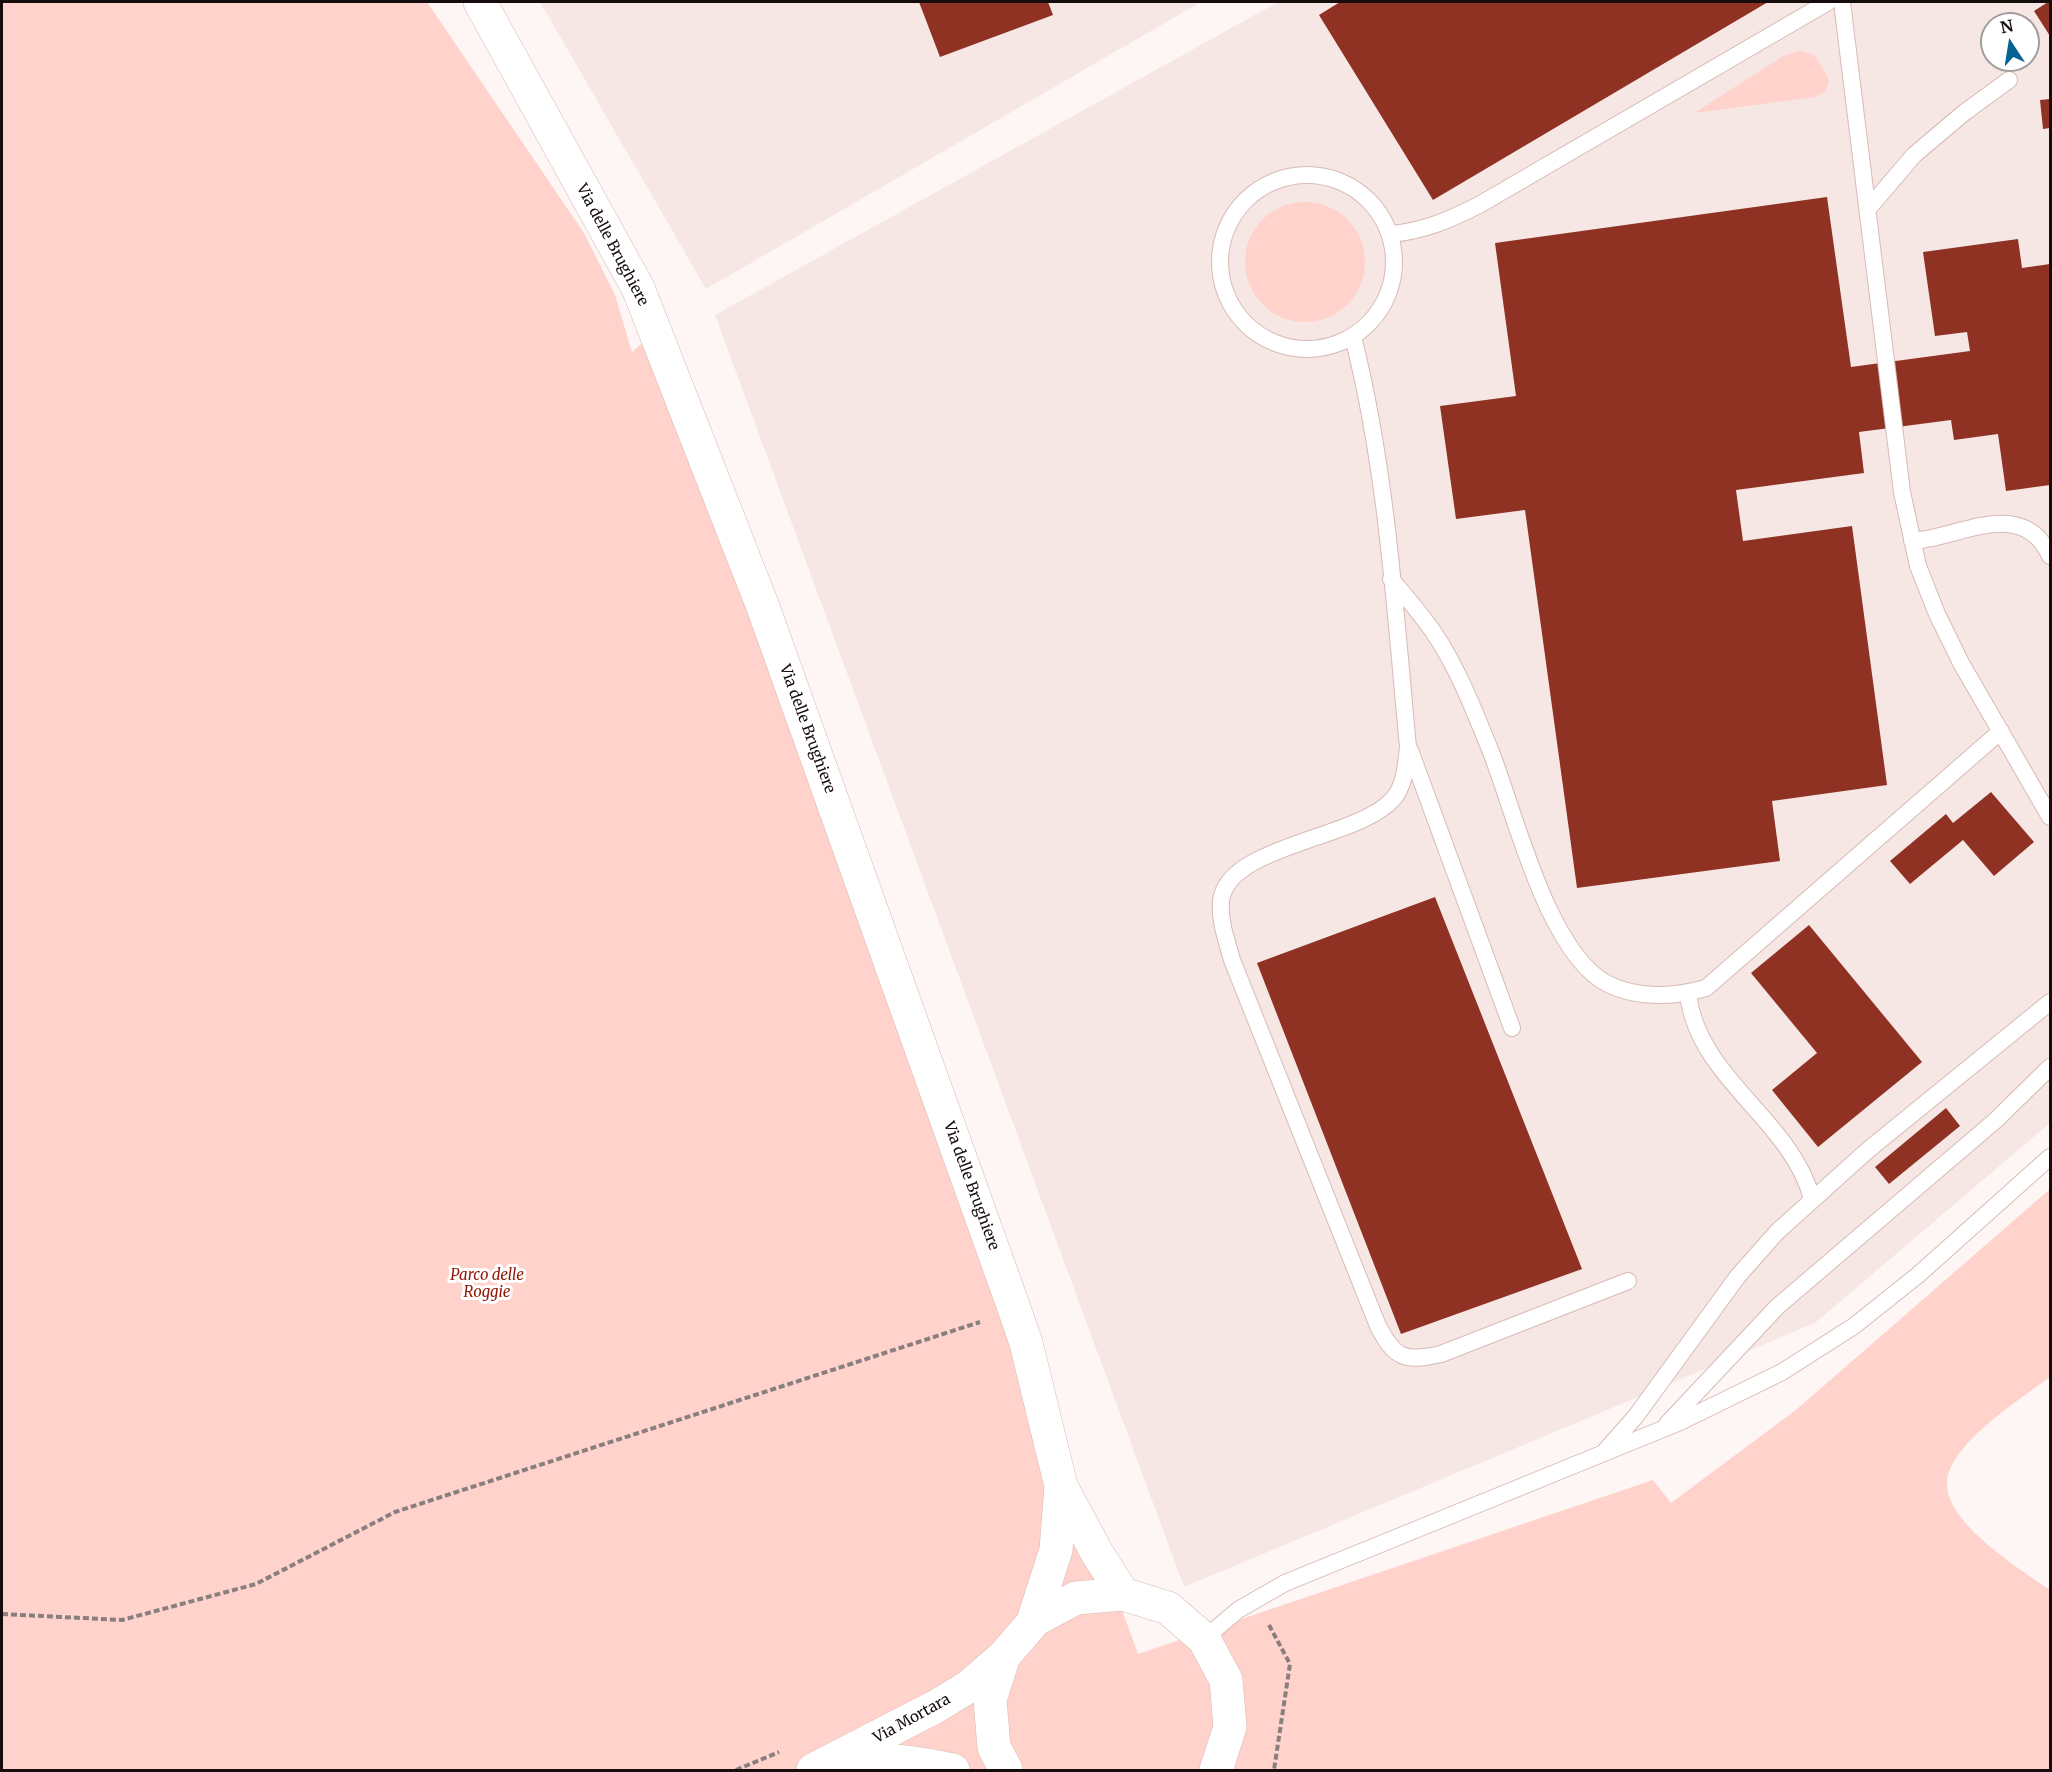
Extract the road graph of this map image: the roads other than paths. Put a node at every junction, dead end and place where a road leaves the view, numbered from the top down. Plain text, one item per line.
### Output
1 (480, 2) edge
2 (1828, 2) edge
3 (1842, 2) edge
4 (2009, 80) dead end
5 (1868, 209) junction
6 (1391, 234) junction
7 (1353, 337) junction
8 (1912, 541) junction
9 (2050, 556) edge
10 (1391, 579) junction
11 (2001, 731) junction
12 (1408, 747) junction
13 (2050, 817) edge
14 (1688, 994) junction
15 (2050, 1002) edge
16 (1512, 1028) dead end
17 (2050, 1067) edge
18 (2050, 1157) edge
19 (1812, 1199) junction
20 (1628, 1281) dead end
21 (1663, 1429) junction
22 (1602, 1454) junction
23 (1061, 1486) junction
24 (1123, 1594) junction
25 (1033, 1621) junction
26 (1204, 1639) junction
27 (1004, 1656) junction
28 (813, 1770) edge
29 (819, 1770) edge
30 (953, 1770) edge
31 (1006, 1770) edge
32 (1216, 1770) edge

1 - 23 street, Via delle Brughiere
2 - 6 lane
3 - 5 lane
4 - 5 lane
5 - 8 lane
6 - 7 lane
6 - 7 lane
7 - 10 lane
8 - 9 lane
8 - 11 lane
10 - 12 lane
10 - 14 lane
11 - 13 lane
11 - 14 lane
12 - 16 lane
12 - 20 lane
14 - 19 lane
15 - 19 lane
17 - 21 lane
18 - 21 lane
19 - 22 lane
21 - 22 lane
22 - 26 lane
23 - 24 street, Via delle Brughiere
23 - 25 street, Via delle Brughiere
24 - 25 street
24 - 26 street
25 - 27 street
26 - 32 street
27 - 28 street, Via Mortara
27 - 31 street
29 - 30 street, Via Mortara

